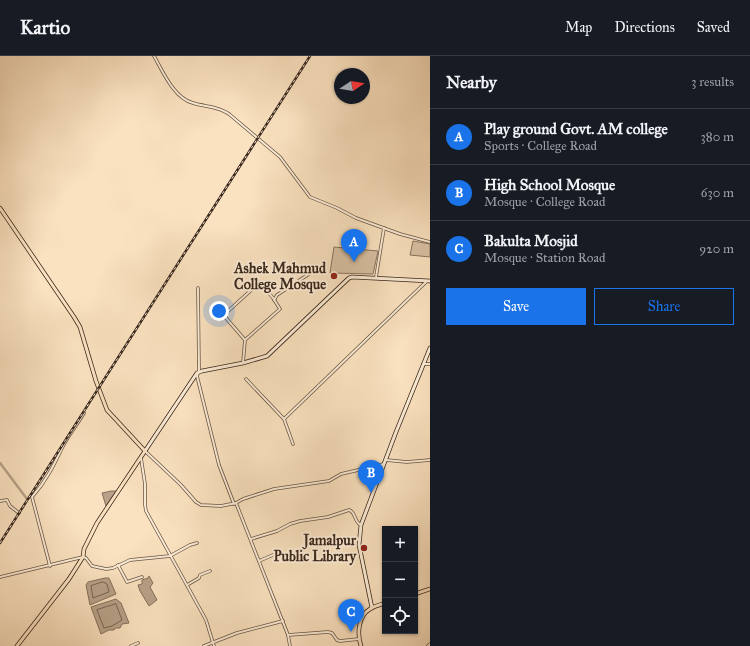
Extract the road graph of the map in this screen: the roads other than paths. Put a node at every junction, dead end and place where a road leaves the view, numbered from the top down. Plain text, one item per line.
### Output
1 (154, 56) edge
2 (0, 208) edge
3 (384, 228) junction
4 (430, 242) edge
5 (312, 272) dead end
6 (376, 277) junction
7 (428, 281) edge
8 (198, 288) dead end
9 (271, 296) junction
10 (277, 296) junction
11 (274, 300) junction
12 (245, 340) junction
13 (430, 348) edge
14 (243, 363) junction
15 (423, 364) junction
16 (430, 364) edge
17 (197, 373) junction
18 (246, 379) dead end
19 (84, 413) dead end
20 (284, 419) junction
21 (293, 444) dead end
22 (145, 451) junction
23 (141, 458) junction
24 (386, 460) junction
25 (430, 460) edge
26 (384, 464) junction
27 (0, 501) edge
28 (235, 503) junction
29 (19, 513) dead end
30 (361, 525) junction
31 (250, 539) junction
32 (197, 543) dead end
33 (273, 555) dead end
34 (170, 556) junction
35 (83, 557) junction
36 (259, 561) junction
37 (118, 565) junction
38 (50, 566) junction
39 (210, 571) dead end
40 (0, 577) edge
41 (142, 577) dead end
42 (187, 585) junction
43 (430, 590) edge
44 (418, 593) edge
45 (382, 604) edge
46 (372, 608) junction
47 (283, 621) junction
48 (288, 635) junction
49 (359, 639) junction
50 (213, 642) junction
51 (138, 643) dead end
52 (17, 646) edge
53 (131, 646) edge
54 (204, 646) edge
55 (214, 646) edge
56 (290, 646) edge
57 (361, 646) edge

1 - 3 street
2 - 22 main road
3 - 4 street
3 - 6 street
5 - 10 street
6 - 7 main road
6 - 14 main road
7 - 20 street
8 - 17 street
9 - 10 street
9 - 11 street
9 - 12 street
10 - 11 street
11 - 12 street
12 - 14 street
13 - 15 main road
14 - 17 main road
15 - 16 street
15 - 24 main road
17 - 22 main road
17 - 28 street
18 - 20 street
19 - 38 street
20 - 21 street
22 - 23 main road
22 - 28 street
23 - 34 street
23 - 35 main road
24 - 25 street
24 - 26 main road
26 - 28 street
26 - 30 main road
27 - 29 street
28 - 31 street
30 - 31 street
30 - 46 main road
31 - 36 street
32 - 34 street
33 - 36 street
34 - 37 street
34 - 42 street
35 - 37 street
35 - 38 street
35 - 52 main road
36 - 47 street
37 - 41 street
38 - 40 street
39 - 42 street
42 - 50 street
43 - 44 main road
45 - 46 main road
46 - 49 main road
47 - 48 street
47 - 50 street
48 - 49 street
48 - 56 street
49 - 57 main road
50 - 54 street
50 - 55 street
51 - 53 street

